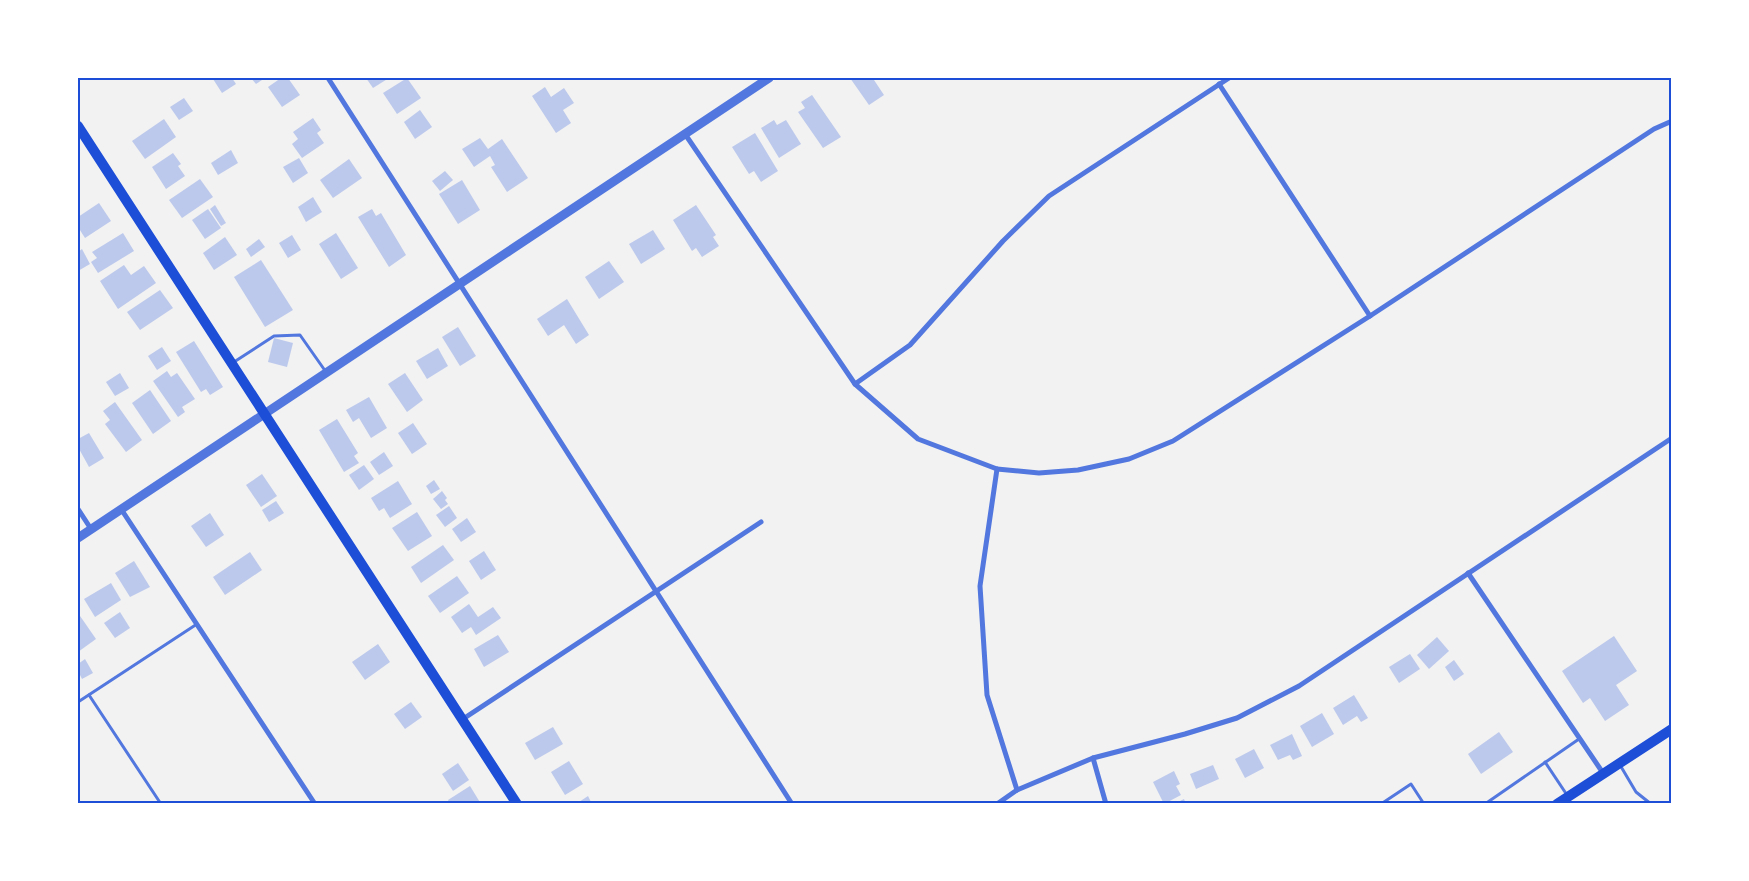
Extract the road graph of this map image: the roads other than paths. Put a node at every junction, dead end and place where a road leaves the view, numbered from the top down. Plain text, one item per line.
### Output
1 (328, 78) edge
2 (769, 78) edge
3 (1229, 78) edge
4 (1220, 84) junction
5 (1672, 121) edge
6 (78, 126) edge
7 (685, 134) junction
8 (460, 284) junction
9 (1370, 316) junction
10 (231, 364) junction
11 (326, 373) junction
12 (855, 384) junction
13 (264, 414) junction
14 (1672, 438) edge
15 (997, 469) junction
16 (78, 509) edge
17 (121, 509) junction
18 (761, 522) dead end
19 (91, 529) junction
20 (78, 538) edge
21 (1468, 573) junction
22 (657, 591) junction
23 (196, 624) junction
24 (88, 695) junction
25 (78, 702) edge
26 (462, 719) junction
27 (1672, 729) edge
28 (1580, 739) junction
29 (1093, 758) junction
30 (1545, 762) junction
31 (1619, 763) junction
32 (1602, 773) junction
33 (1017, 790) junction
34 (1568, 796) junction
35 (1386, 802) edge
36 (160, 804) edge
37 (315, 804) edge
38 (517, 804) edge
39 (792, 804) edge
40 (997, 804) edge
41 (1106, 804) edge
42 (1380, 804) edge
43 (1424, 804) edge
44 (1485, 804) edge
45 (1557, 804) edge
46 (1651, 804) edge

1 - 8 street
2 - 7 street
3 - 4 street
4 - 9 street
4 - 12 street
5 - 9 street
6 - 10 main road
7 - 8 street
7 - 12 street
8 - 11 street
8 - 22 street
9 - 15 street
10 - 11 lane
10 - 13 main road
11 - 13 street
12 - 15 street
13 - 17 street
13 - 26 main road
14 - 21 street
15 - 33 street
16 - 19 street
17 - 19 street
17 - 23 street
18 - 22 street
19 - 20 street
21 - 28 street
21 - 29 street
22 - 26 street
22 - 39 street
23 - 24 lane
23 - 37 street
24 - 25 lane
24 - 36 lane
26 - 38 main road
27 - 31 main road
28 - 30 lane
28 - 32 street
29 - 33 street
29 - 41 street
30 - 34 lane
30 - 44 lane
31 - 32 main road
31 - 46 lane
32 - 34 main road
33 - 40 street
34 - 45 main road
35 - 42 lane
35 - 43 lane

